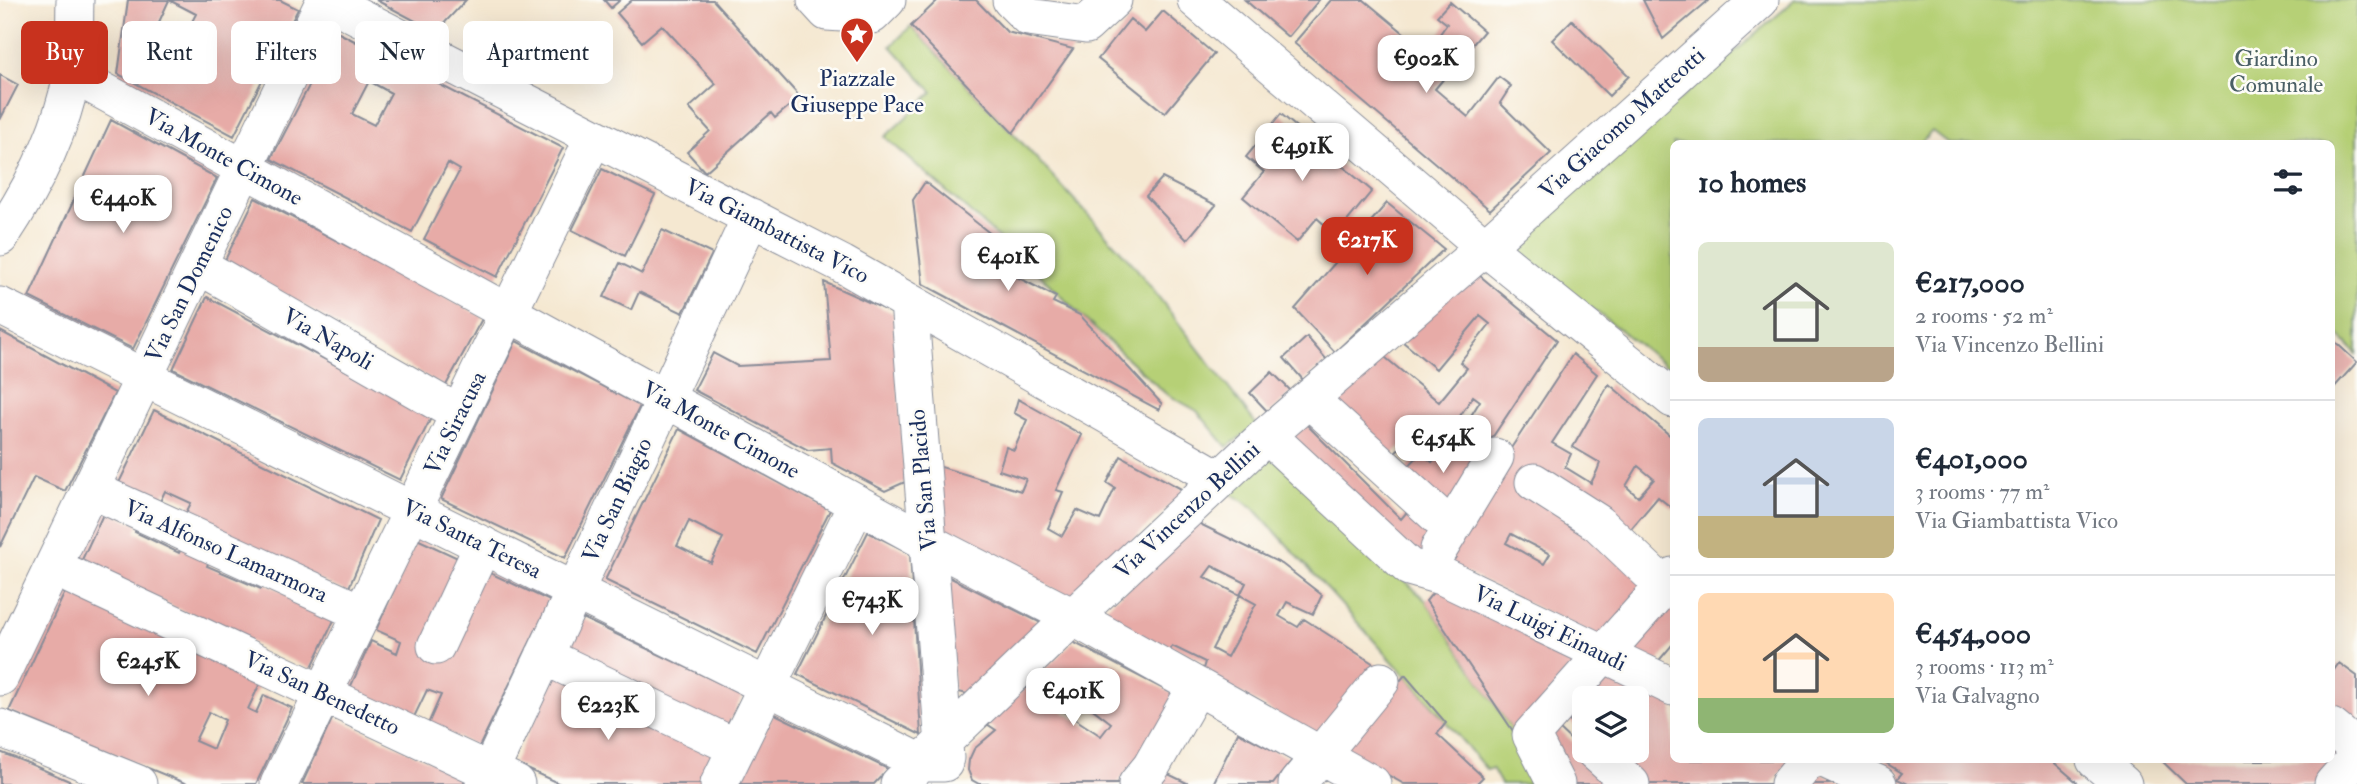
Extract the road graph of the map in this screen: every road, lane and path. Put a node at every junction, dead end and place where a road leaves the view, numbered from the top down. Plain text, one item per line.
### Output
1 (75, 0) edge
2 (326, 0) edge
3 (817, 0) edge
4 (887, 0) edge
5 (1011, 0) edge
6 (1113, 0) edge
7 (1196, 0) edge
8 (1760, 0) edge
9 (74, 21) edge
10 (69, 84) edge
11 (90, 84) edge
12 (594, 137) junction
13 (244, 168) junction
14 (751, 217) junction
15 (0, 237) edge
16 (1485, 247) junction
17 (198, 265) junction
18 (909, 302) junction
19 (0, 306) edge
20 (508, 313) junction
21 (144, 377) junction
22 (1670, 397) edge
23 (1309, 398) junction
24 (665, 399) junction
25 (459, 414) junction
26 (1267, 435) junction
27 (1495, 457) dead end
28 (1220, 479) junction
29 (1534, 482) dead end
30 (90, 489) junction
31 (857, 504) junction
32 (412, 510) junction
33 (1451, 528) junction
34 (929, 543) junction
35 (483, 545) junction
36 (52, 567) junction
37 (1426, 571) junction
38 (1669, 581) edge
39 (575, 590) junction
40 (362, 612) junction
41 (1073, 617) junction
42 (436, 646) dead end
43 (1602, 654) junction
44 (544, 656) junction
45 (0, 677) edge
46 (1381, 681) dead end
47 (768, 685) junction
48 (1196, 686) junction
49 (1670, 686) edge
50 (323, 693) junction
51 (1541, 723) junction
52 (0, 728) edge
53 (2335, 730) edge
54 (1572, 736) edge
55 (737, 748) junction
56 (2357, 748) edge
57 (1321, 755) junction
58 (2357, 757) edge
59 (1607, 763) edge
60 (1806, 763) edge
61 (1832, 763) edge
62 (936, 771) edge
63 (497, 780) edge
64 (138, 784) edge
65 (279, 784) edge
66 (719, 784) edge
67 (1137, 784) edge
68 (1297, 784) edge
69 (1372, 784) edge
70 (1556, 784) edge
71 (1631, 784) edge
72 (1789, 784) edge
73 (1878, 784) edge
74 (2333, 784) edge

1 - 9 street
2 - 12 street, Via Giambattista Vico
2 - 13 street, Via San Domenico
3 - 4 street
5 - 6 street
7 - 16 street
8 - 16 street, Via Giacomo Matteotti
10 - 15 street
11 - 13 street, Via Monte Cimone
12 - 14 street, Via Giambattista Vico
12 - 20 street, Via Siracusa
13 - 17 street, Via San Domenico
13 - 20 street, Via Monte Cimone
14 - 18 street, Via Giambattista Vico
14 - 24 street, Via San Biagio
16 - 22 street
16 - 23 street, Via Vincenzo Bellini
17 - 21 street, Via San Domenico
17 - 25 street, Via Napoli
18 - 28 street, Via Giambattista Vico
18 - 34 street, Via San Placido
19 - 21 street, Via Santa Teresa
20 - 24 street, Via Monte Cimone
20 - 25 street, Via Siracusa
21 - 30 street, Via San Domenico
21 - 32 street, Via Santa Teresa
23 - 26 street, Via Vincenzo Bellini
23 - 33 street
24 - 31 street, Via Monte Cimone
24 - 39 street, Via San Biagio
25 - 32 street, Via Siracusa
26 - 28 street, Via Vincenzo Bellini
26 - 37 street, Via Luigi Einaudi
27 - 33 street
28 - 41 street, Via Vincenzo Bellini
29 - 38 street
30 - 36 street, Via San Domenico
30 - 40 street, Via Alfonso Lamarmora
31 - 34 street, Via Monte Cimone
31 - 47 street
32 - 35 street, Via Santa Teresa
32 - 40 street, Via Siracusa
33 - 37 street
34 - 41 street, Via Monte Cimone
34 - 62 street, Via San Placido
35 - 39 street, Via Santa Teresa
35 - 42 street
36 - 45 street, Via San Domenico
36 - 50 street, Via San Benedetto
37 - 43 street, Via Luigi Einaudi
38 - 43 street
39 - 44 street, Via San Biagio
39 - 47 street, Via Santa Teresa
40 - 50 street, Via Siracusa
41 - 48 street, Via Monte Cimone
41 - 62 street, Via Vincenzo Bellini
43 - 49 street, Via Luigi Einaudi
43 - 51 street
44 - 55 street
44 - 63 street, Via San Biagio
46 - 57 street
47 - 55 street
47 - 62 street, Via Santa Teresa
48 - 57 street, Via Monte Cimone
48 - 67 street
50 - 63 street, Via San Benedetto
50 - 65 street, Via Siracusa
51 - 54 street
51 - 70 street
52 - 64 street
53 - 56 street
55 - 66 street
57 - 68 street
57 - 69 street, Via Monte Cimone
58 - 74 street
59 - 71 street
60 - 72 street
61 - 73 street

